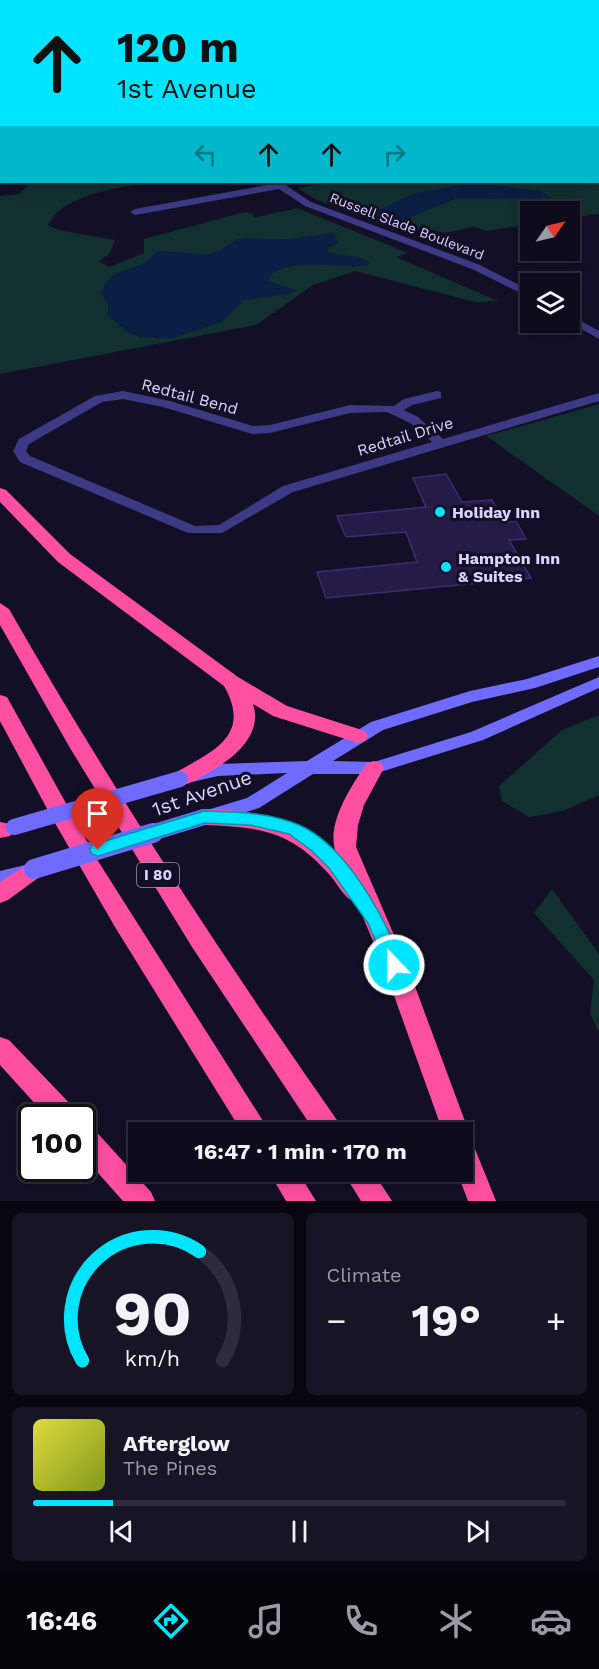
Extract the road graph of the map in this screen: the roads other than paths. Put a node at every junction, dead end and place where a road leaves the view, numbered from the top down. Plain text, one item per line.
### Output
1 (277, 184) edge
2 (135, 212) dead end
3 (520, 290) edge
4 (580, 324) edge
5 (599, 336) edge
6 (437, 394) dead end
7 (599, 397) edge
8 (396, 410) junction
9 (440, 443) junction
10 (0, 494) edge
11 (229, 525) joint
12 (0, 609) edge
13 (599, 661) edge
14 (231, 682) junction
15 (599, 682) edge
16 (0, 702) edge
17 (358, 736) junction
18 (308, 767) junction
19 (374, 768) junction
20 (180, 779) junction
21 (204, 817) junction
22 (4, 829) edge
23 (34, 869) junction
24 (0, 878) edge
25 (0, 894) edge
26 (376, 920) junction
27 (0, 1048) edge
28 (53, 1104) edge
29 (251, 1122) edge
30 (323, 1122) edge
31 (452, 1122) edge
32 (96, 1151) edge
33 (473, 1177) edge
34 (290, 1182) edge
35 (364, 1182) edge
36 (141, 1201) edge
37 (302, 1201) edge
38 (378, 1201) edge
39 (482, 1201) edge

1 - 2 street
1 - 3 street, Russell Slade Boulevard
4 - 5 street
6 - 8 street
7 - 9 street, Redtail Drive
8 - 9 street
8 - 11 street, Redtail Bend
9 - 11 street, Redtail Drive
10 - 14 highway
12 - 30 highway, I 80
13 - 17 main road, 1st Avenue
14 - 17 highway
14 - 20 highway
15 - 19 main road, 1st Avenue
16 - 29 highway
17 - 18 main road, 1st Avenue
18 - 19 main road, 1st Avenue
18 - 20 main road, 1st Avenue
18 - 21 main road, 1st Avenue
19 - 26 highway
20 - 22 main road, 1st Avenue, bridge
21 - 23 main road, 1st Avenue, bridge
21 - 26 highway
23 - 24 main road, 1st Avenue
23 - 25 highway
26 - 31 highway
27 - 28 highway
32 - 36 highway
33 - 39 highway
34 - 37 highway
35 - 38 highway

